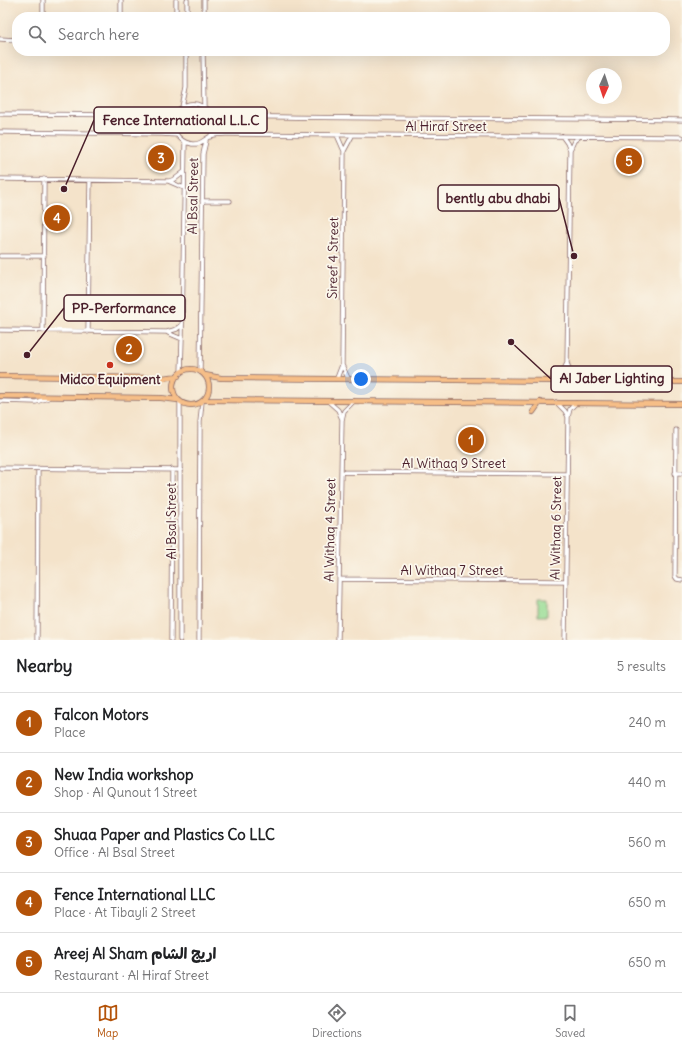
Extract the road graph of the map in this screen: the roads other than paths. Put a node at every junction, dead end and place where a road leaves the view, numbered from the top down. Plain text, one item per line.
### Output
1 (43, 0) edge
2 (121, 0) edge
3 (176, 0) edge
4 (187, 0) edge
5 (204, 0) edge
6 (43, 12) edge
7 (121, 12) edge
8 (176, 12) edge
9 (187, 12) edge
10 (204, 12) edge
11 (0, 39) edge
12 (12, 40) edge
13 (186, 56) edge
14 (203, 56) edge
15 (204, 107) junction
16 (182, 108) junction
17 (177, 112) junction
18 (211, 113) junction
19 (0, 114) edge
20 (682, 120) edge
21 (0, 132) edge
22 (177, 135) junction
23 (337, 135) junction
24 (352, 136) junction
25 (562, 136) junction
26 (210, 137) junction
27 (579, 137) junction
28 (682, 137) edge
29 (206, 140) junction
30 (185, 142) junction
31 (570, 150) junction
32 (344, 151) junction
33 (184, 172) junction
34 (0, 179) edge
35 (44, 180) junction
36 (90, 180) junction
37 (168, 182) junction
38 (184, 188) junction
39 (202, 201) junction
40 (230, 202) dead end
41 (0, 256) edge
42 (44, 256) junction
43 (182, 325) junction
44 (0, 330) edge
45 (43, 331) junction
46 (88, 332) junction
47 (167, 332) junction
48 (182, 339) junction
49 (567, 363) junction
50 (342, 365) junction
51 (200, 372) junction
52 (179, 374) junction
53 (205, 375) junction
54 (0, 376) edge
55 (337, 378) junction
56 (348, 378) junction
57 (557, 381) junction
58 (578, 381) junction
59 (682, 382) edge
60 (0, 396) edge
61 (53, 397) junction
62 (327, 400) junction
63 (355, 400) junction
64 (179, 401) junction
65 (203, 401) junction
66 (0, 402) edge
67 (540, 402) junction
68 (555, 402) junction
69 (579, 402) junction
70 (682, 404) edge
71 (533, 412) dead end
72 (568, 417) junction
73 (342, 420) junction
74 (676, 430) dead end
75 (0, 468) edge
76 (38, 468) junction
77 (172, 469) junction
78 (181, 470) junction
79 (341, 472) junction
80 (675, 473) junction
81 (682, 473) edge
82 (566, 474) junction
83 (339, 579) junction
84 (565, 580) junction
85 (682, 580) edge
86 (37, 640) edge
87 (171, 640) edge
88 (180, 640) edge
89 (199, 640) edge
90 (338, 640) edge
91 (565, 640) edge

1 - 6 street
2 - 7 street
3 - 8 street
4 - 9 street
5 - 10 street
11 - 12 street
13 - 16 street
14 - 15 street
15 - 16 street
15 - 18 street
16 - 17 street
17 - 19 street
17 - 22 street
18 - 20 street, Al Hiraf Street
18 - 26 street
21 - 22 street
22 - 30 street
23 - 24 street, Al Hiraf Street
23 - 26 street, Al Hiraf Street
23 - 32 street, Sireef 4 Street
24 - 25 street, Al Hiraf Street
24 - 32 street, Sireef 4 Street
25 - 27 street, Al Hiraf Street
25 - 31 street
26 - 29 street
27 - 28 street, Al Hiraf Street
27 - 31 street
29 - 30 street
29 - 39 street, Al Bsal Street
30 - 33 street, Al Bsal Street
31 - 49 street
32 - 50 street, Sireef 4 Street
33 - 37 street
33 - 38 street, Al Bsal Street
34 - 35 street
35 - 36 street
35 - 42 street
36 - 37 street
36 - 46 street
37 - 38 street
38 - 43 street, Al Bsal Street
39 - 40 street
39 - 51 street, Al Bsal Street
41 - 42 street
42 - 45 street
43 - 47 street
43 - 48 street, Al Bsal Street
44 - 45 street
45 - 46 street
46 - 47 street
47 - 48 street
48 - 52 street, Al Bsal Street
49 - 57 street
49 - 58 street
50 - 55 street, Sireef 4 Street
50 - 56 street, Sireef 4 Street
51 - 52 main road
51 - 53 main road
52 - 54 main road
52 - 64 main road
53 - 55 main road
53 - 65 main road
55 - 56 main road
56 - 57 main road
57 - 58 main road
58 - 59 main road
60 - 61 main road
61 - 64 main road
61 - 66 street
62 - 63 main road
62 - 65 main road
62 - 73 street
63 - 67 main road
63 - 73 street, Al Withaq 4 Street
64 - 65 main road
64 - 78 street, Al Bsal Street
65 - 89 street
67 - 68 main road
67 - 71 main road
68 - 69 main road
68 - 72 street
69 - 70 main road
69 - 72 street
72 - 82 street, Al Withaq 6 Street
73 - 79 street, Al Withaq 4 Street
74 - 80 street
75 - 76 street
76 - 77 street
76 - 86 street
77 - 78 street
77 - 87 street
78 - 88 street, Al Bsal Street
79 - 82 street, Al Withaq 9 Street
79 - 83 street, Al Withaq 4 Street
80 - 81 street
80 - 85 street
82 - 84 street, Al Withaq 6 Street
83 - 84 street, Al Withaq 7 Street
83 - 90 street, Al Withaq 4 Street
84 - 91 street, Al Withaq 6 Street

